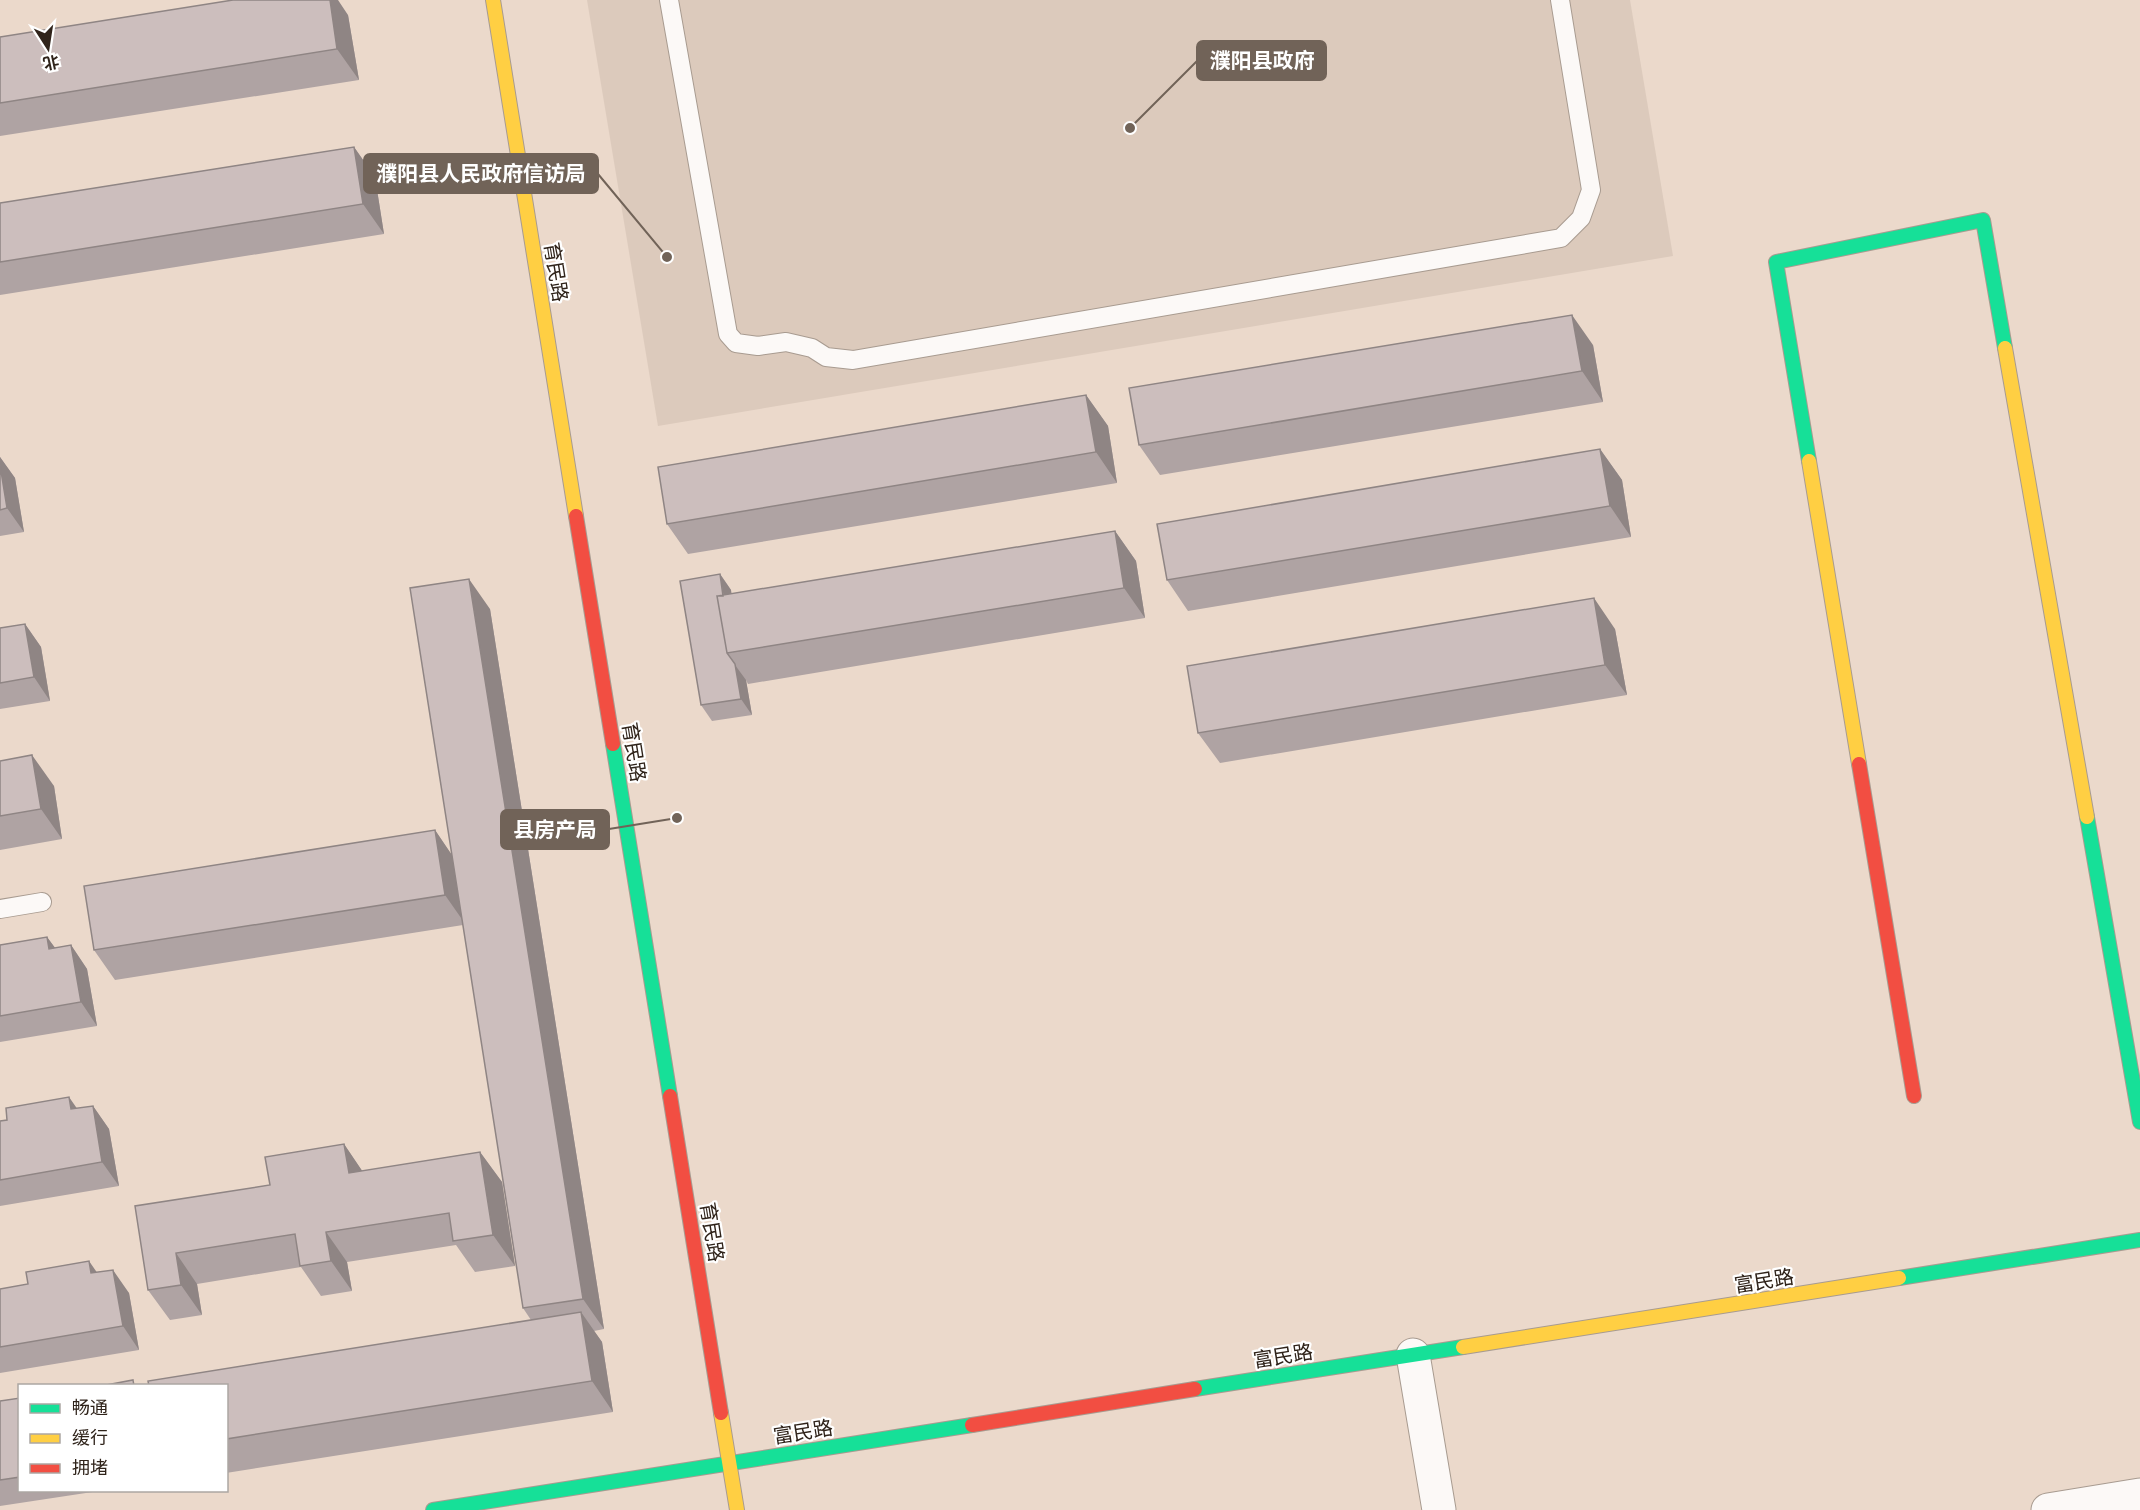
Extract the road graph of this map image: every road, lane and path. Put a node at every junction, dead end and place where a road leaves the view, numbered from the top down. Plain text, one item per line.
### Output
1 (493, 0) edge
2 (669, 0) edge
3 (1560, 0) edge
4 (42, 902) dead end
5 (0, 909) edge
6 (1914, 1096) dead end
7 (2140, 1122) edge
8 (2140, 1240) edge
9 (1413, 1355) junction
10 (729, 1463) junction
11 (2140, 1495) edge
12 (433, 1510) edge
13 (737, 1510) edge
14 (1439, 1510) edge
15 (2048, 1510) edge

1 - 10 street, 育民路
2 - 3 lane
4 - 5 lane
6 - 7 street
8 - 9 street, 富民路
9 - 10 street, 富民路
9 - 14 street
10 - 12 street, 富民路
10 - 13 street, 育民路
11 - 15 street

